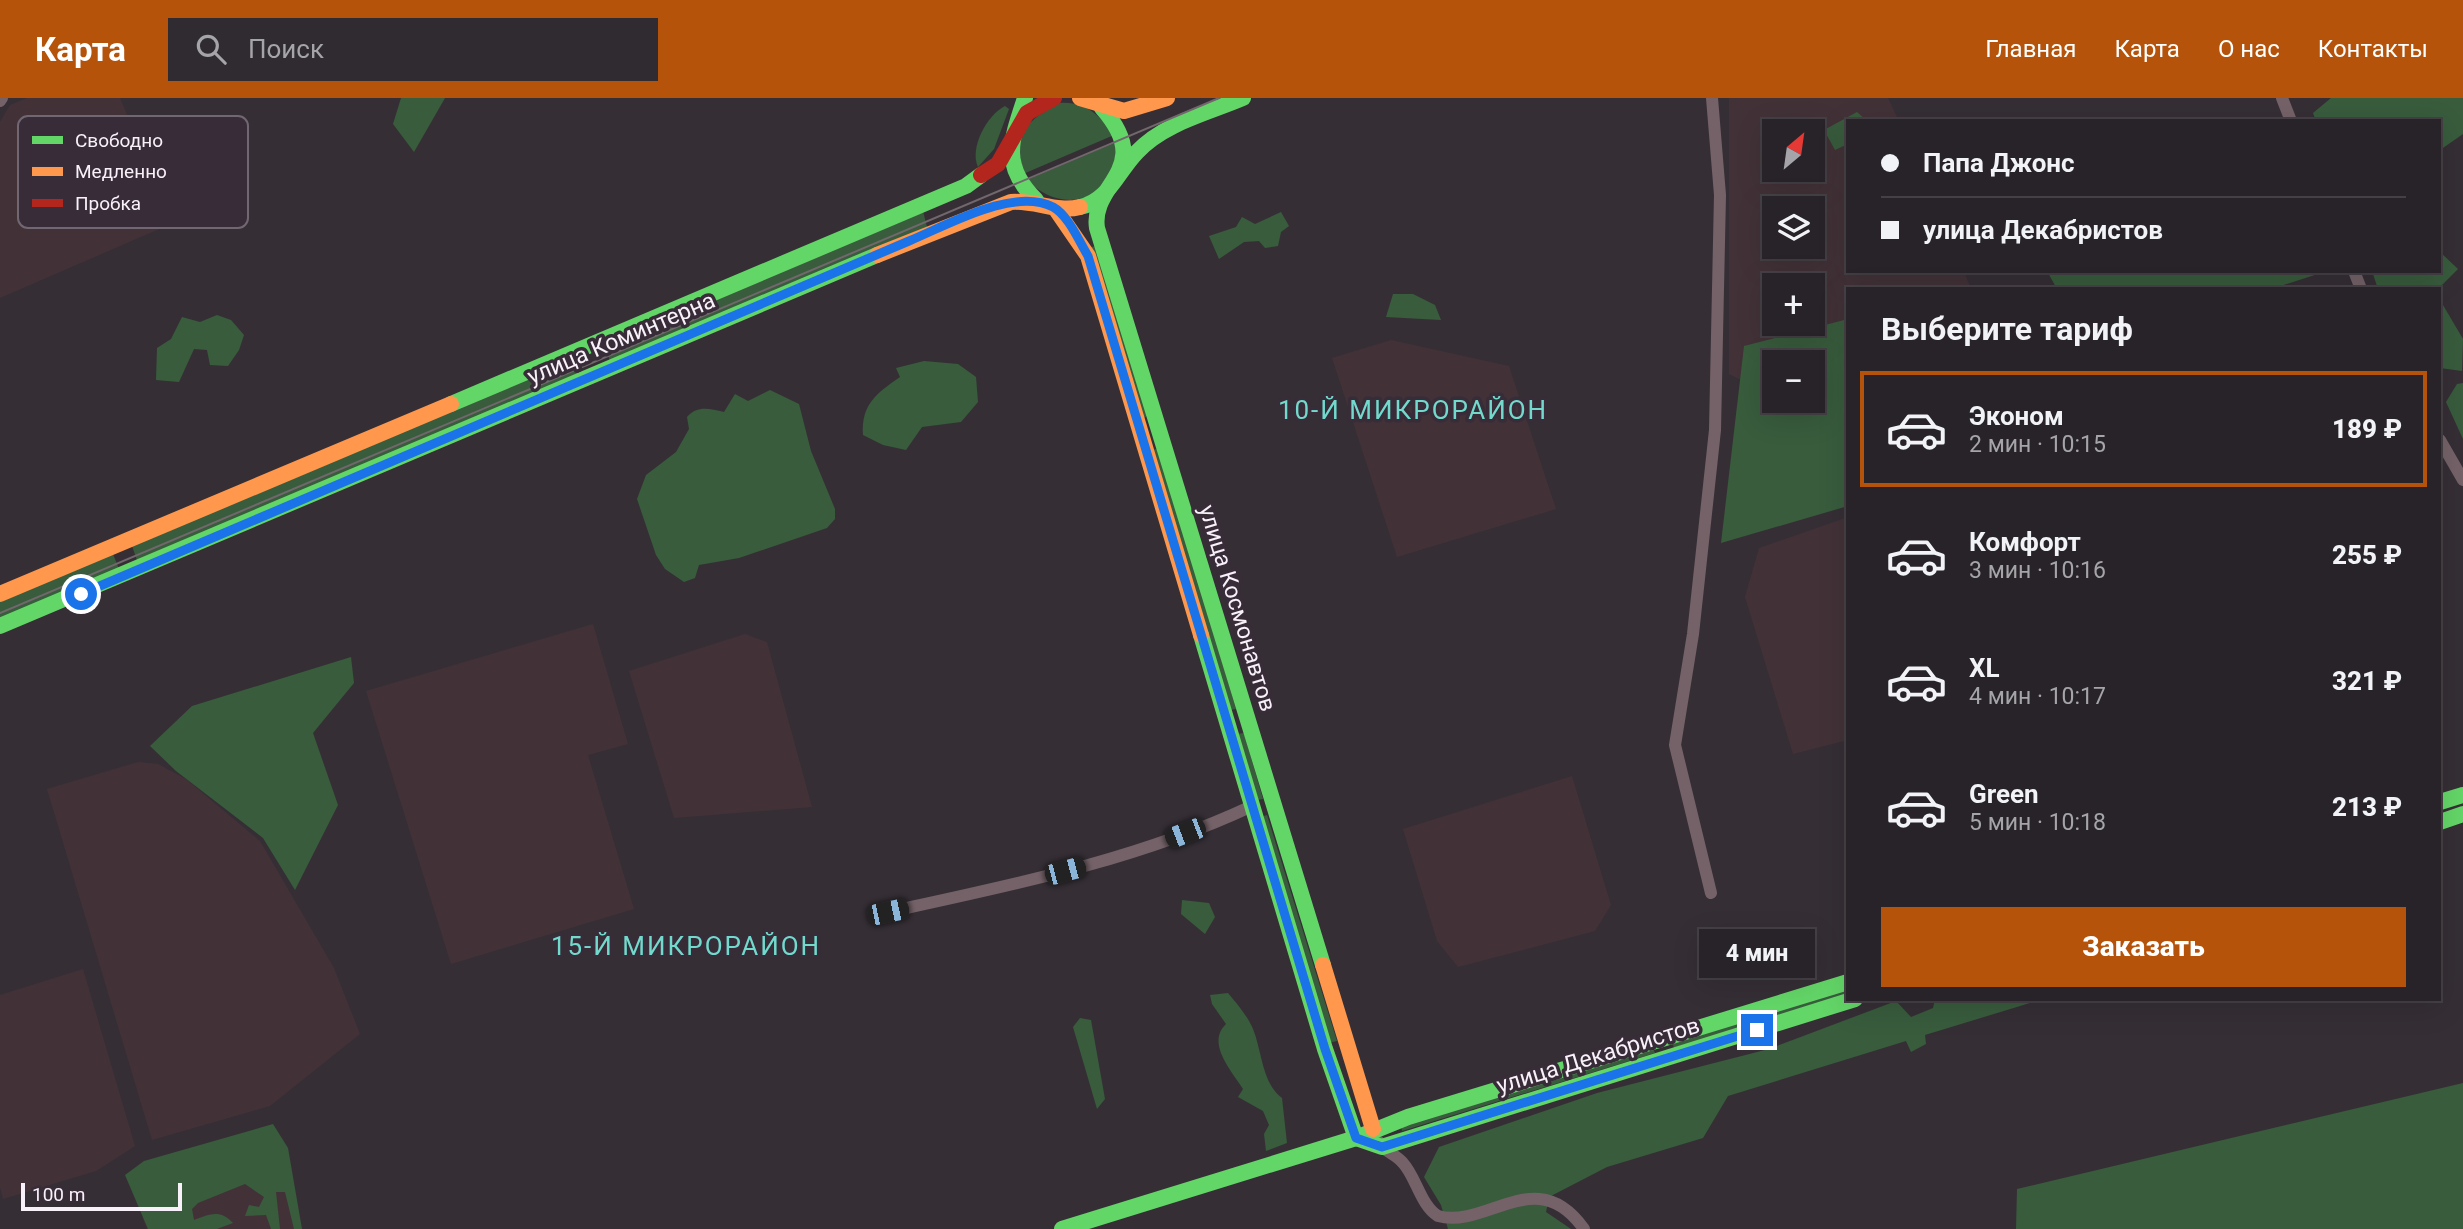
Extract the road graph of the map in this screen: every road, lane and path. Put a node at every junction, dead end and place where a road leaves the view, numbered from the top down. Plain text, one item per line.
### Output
1 (1025, 98) edge
2 (1054, 98) edge
3 (1080, 98) edge
4 (1167, 98) edge
5 (1243, 98) edge
6 (1712, 98) edge
7 (2282, 98) edge
8 (1102, 108) junction
9 (2290, 119) edge
10 (1015, 131) junction
11 (1112, 186) junction
12 (1037, 200) junction
13 (1055, 208) junction
14 (1160, 430) junction
15 (1139, 436) junction
16 (2441, 442) edge
17 (2463, 480) edge
18 (0, 594) edge
19 (0, 626) edge
20 (2463, 795) edge
21 (2441, 802) edge
22 (1252, 806) junction
23 (2463, 814) edge
24 (2441, 822) edge
25 (1711, 893) dead end
26 (888, 912) dead end
27 (1846, 983) edge
28 (1849, 1001) edge
29 (1659, 1039) junction
30 (1345, 1043) junction
31 (1325, 1049) junction
32 (1665, 1059) junction
33 (1373, 1129) junction
34 (1356, 1138) junction
35 (1382, 1147) junction
36 (1062, 1229) edge
37 (1584, 1229) edge

1 - 10 street
2 - 10 street, улица Коминтерна
3 - 8 street
4 - 8 street
5 - 11 street
6 - 25 street
7 - 9 street
8 - 11 street, улица Космонавтов
10 - 12 street
10 - 18 street, улица Коминтерна
11 - 13 street
11 - 14 street, улица Космонавтов
12 - 13 street
12 - 19 street, улица Коминтерна
13 - 15 street, улица Космонавтов
14 - 15 street
14 - 30 street, улица Космонавтов
15 - 22 street, улица Космонавтов
16 - 17 street
20 - 21 street
22 - 26 street
22 - 31 street, улица Космонавтов
23 - 24 street
27 - 29 street, улица Декабристов
28 - 32 street, улица Декабристов
29 - 32 street
29 - 33 street, улица Декабристов
30 - 31 street
30 - 33 street, улица Космонавтов
31 - 34 street, улица Космонавтов
32 - 35 street, улица Декабристов
33 - 34 street, улица Декабристов
33 - 35 street
34 - 35 street
34 - 36 street, улица Декабристов
35 - 37 street

